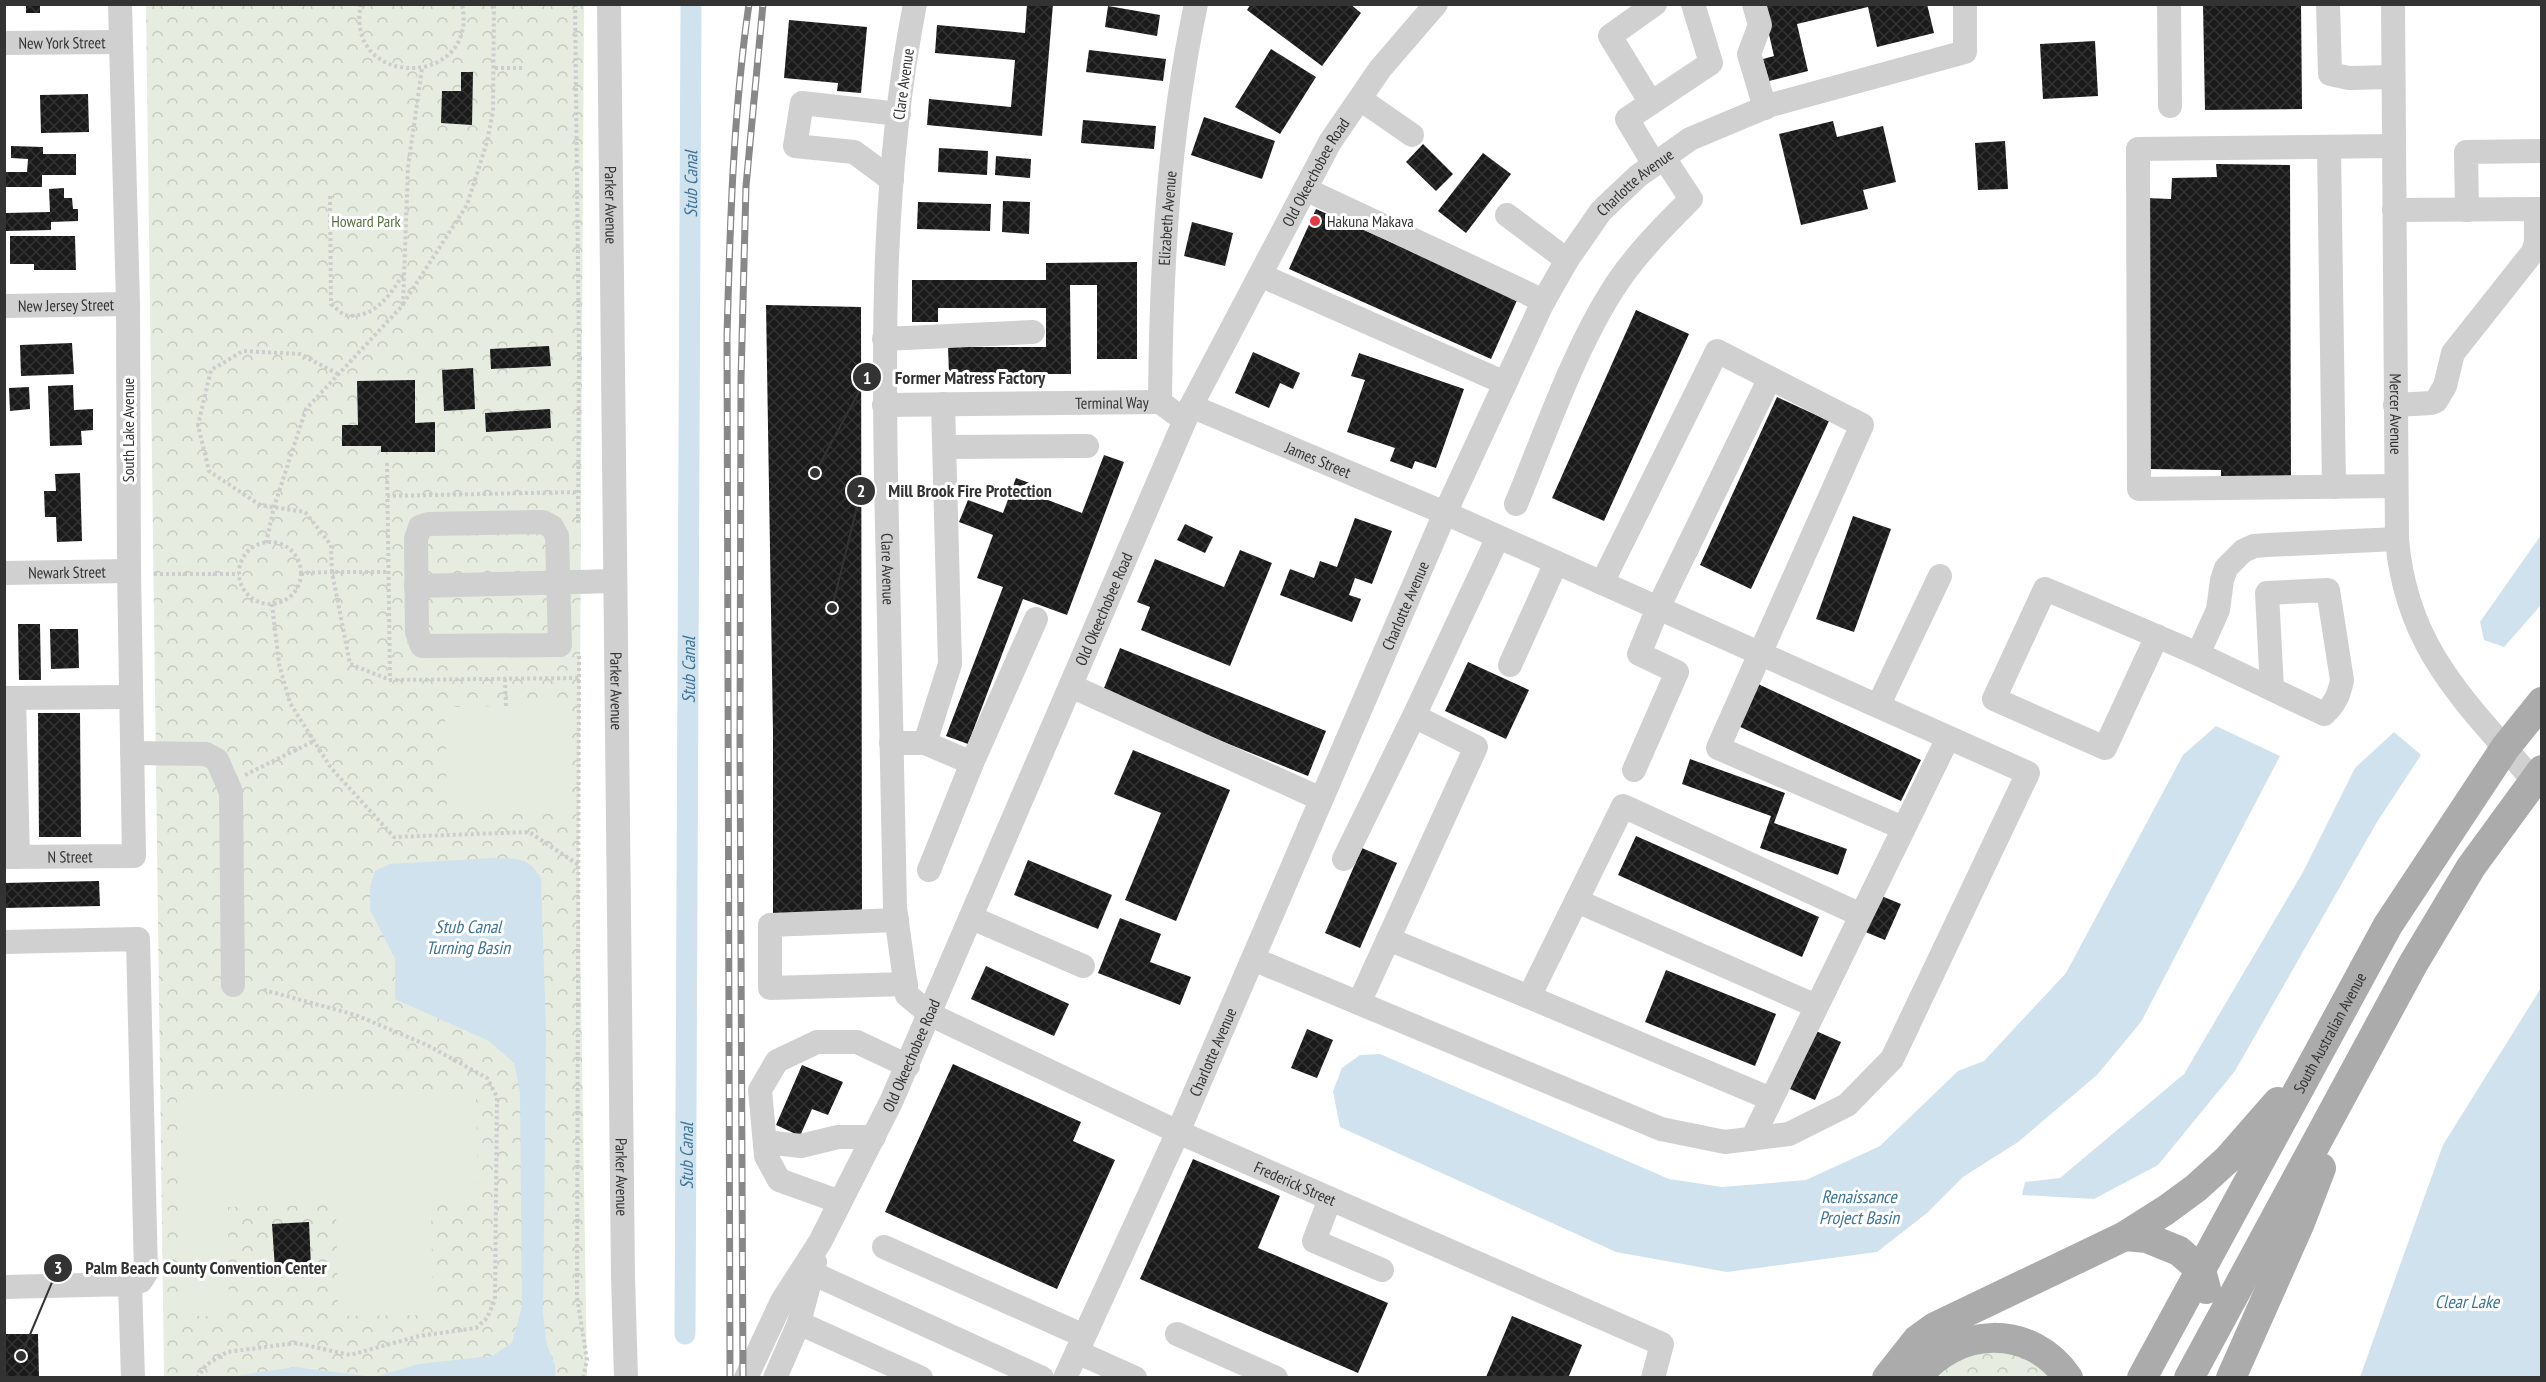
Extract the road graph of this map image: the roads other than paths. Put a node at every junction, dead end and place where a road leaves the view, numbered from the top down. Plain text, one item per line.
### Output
1 (120, 4) edge
2 (609, 4) edge
3 (915, 4) edge
4 (1196, 4) edge
5 (1436, 4) edge
6 (1655, 4) edge
7 (1694, 4) edge
8 (1754, 4) edge
9 (1965, 4) edge
10 (2169, 4) edge
11 (2328, 4) edge
12 (2392, 4) edge
13 (120, 42) junction
14 (4, 43) edge
15 (2393, 77) junction
16 (1360, 99) junction
17 (1651, 103) junction
18 (2170, 105) dead end
19 (1765, 108) junction
20 (899, 114) junction
21 (1412, 135) dead end
22 (2394, 146) junction
23 (2329, 147) junction
24 (2541, 151) edge
25 (1659, 161) junction
26 (892, 180) junction
27 (1305, 189) junction
28 (2539, 209) edge
29 (2394, 210) junction
30 (2467, 210) junction
31 (1507, 215) dead end
32 (1567, 260) junction
33 (1260, 275) junction
34 (1544, 301) junction
35 (128, 304) junction
36 (4, 306) edge
37 (1033, 332) dead end
38 (884, 339) junction
39 (1770, 378) junction
40 (1505, 383) junction
41 (1160, 402) junction
42 (943, 404) junction
43 (884, 405) junction
44 (2396, 405) junction
45 (1188, 413) junction
46 (1087, 446) dead end
47 (946, 447) junction
48 (2396, 486) junction
49 (2334, 487) junction
50 (1516, 504) dead end
51 (1445, 513) junction
52 (1498, 537) junction
53 (2397, 539) junction
54 (1556, 563) junction
55 (129, 571) junction
56 (4, 573) edge
57 (1940, 576) dead end
58 (615, 581) junction
59 (559, 582) junction
60 (1602, 583) junction
61 (417, 585) junction
62 (1658, 608) junction
63 (1036, 619) dead end
64 (2157, 636) junction
65 (1760, 654) junction
66 (2198, 654) junction
67 (1510, 665) dead end
68 (1071, 686) junction
69 (2272, 689) junction
70 (131, 697) junction
71 (9, 698) edge
72 (2541, 702) edge
73 (1878, 706) junction
74 (1414, 716) junction
75 (1948, 738) junction
76 (891, 743) junction
77 (925, 743) junction
78 (2505, 748) junction
79 (132, 753) junction
80 (972, 763) junction
81 (1634, 770) dead end
82 (2537, 775) edge
83 (1322, 799) junction
84 (1903, 828) junction
85 (134, 856) joint
86 (11, 857) edge
87 (1344, 859) dead end
88 (929, 870) dead end
89 (1577, 901) junction
90 (1861, 915) junction
91 (972, 918) junction
92 (897, 920) junction
93 (1388, 939) junction
94 (4, 942) edge
95 (1253, 958) junction
96 (1083, 966) dead end
97 (906, 984) junction
98 (233, 985) dead end
99 (1529, 997) junction
100 (1359, 1003) junction
101 (1816, 1006) junction
102 (931, 1015) junction
103 (2366, 1051) junction
104 (2318, 1054) junction
105 (908, 1066) junction
106 (1771, 1099) junction
107 (1178, 1132) junction
108 (874, 1137) junction
109 (1752, 1139) junction
110 (765, 1142) junction
111 (1330, 1198) junction
112 (840, 1202) junction
113 (2125, 1236) junction
114 (820, 1242) junction
115 (884, 1247) dead end
116 (1382, 1270) dead end
117 (2201, 1270) junction
118 (812, 1273) junction
119 (130, 1284) junction
120 (4, 1287) edge
121 (799, 1323) junction
122 (1177, 1334) dead end
123 (1081, 1344) junction
124 (2195, 1365) edge
125 (779, 1376) edge
126 (133, 1377) edge
127 (626, 1377) edge
128 (746, 1377) edge
129 (921, 1377) edge
130 (1042, 1377) edge
131 (1065, 1377) edge
132 (1135, 1377) edge
133 (1276, 1377) edge
134 (1653, 1377) edge
135 (1887, 1377) edge
136 (1917, 1377) edge
137 (2068, 1377) edge
138 (2142, 1377) edge
139 (2231, 1377) edge

1 - 13 street, South Lake Avenue
2 - 58 street, Parker Avenue
3 - 20 street, Clare Avenue
4 - 41 street, Elizabeth Avenue
5 - 16 street, Old Okeechobee Road
6 - 17 street
7 - 17 street
8 - 19 street
9 - 19 street, Charlotte Avenue
10 - 18 street
11 - 15 street
12 - 15 street, Mercer Avenue
13 - 14 street, New York Street
13 - 35 street, South Lake Avenue
15 - 22 street, Mercer Avenue
16 - 21 street
16 - 27 street, Old Okeechobee Road
17 - 25 street
19 - 25 street, Charlotte Avenue
20 - 26 street, Clare Avenue
20 - 26 street
22 - 23 street
22 - 29 street, Mercer Avenue
23 - 49 street
23 - 49 street
24 - 30 street
25 - 32 street, Charlotte Avenue
25 - 50 street
26 - 38 street, Clare Avenue
27 - 33 street, Old Okeechobee Road
27 - 34 street
28 - 30 street
28 - 44 street
29 - 30 street
29 - 44 street, Mercer Avenue
31 - 32 street
32 - 34 street, Charlotte Avenue
33 - 40 street
33 - 45 street, Old Okeechobee Road
34 - 40 street, Charlotte Avenue
35 - 36 street, New Jersey Street
35 - 55 street, South Lake Avenue
37 - 38 street
38 - 43 street, Clare Avenue
39 - 60 street
39 - 62 street
39 - 65 street
40 - 51 street, Charlotte Avenue
41 - 42 street, Terminal Way
41 - 45 street
42 - 43 street, Terminal Way
42 - 47 street
43 - 76 street, Clare Avenue
44 - 48 street, Mercer Avenue
45 - 51 street, James Street
45 - 68 street, Old Okeechobee Road
46 - 47 street
47 - 77 street
48 - 49 street
48 - 53 street, Mercer Avenue
51 - 52 street, James Street
51 - 83 street, Charlotte Avenue
52 - 54 street, James Street
52 - 74 street
53 - 66 street
53 - 78 street, Mercer Avenue
54 - 60 street, James Street
54 - 67 street
55 - 56 street, Newark Street
55 - 70 street, South Lake Avenue
57 - 73 street
58 - 59 street
58 - 127 street, Parker Avenue
59 - 61 street
59 - 61 street
59 - 61 street
60 - 62 street, James Street
62 - 65 street, James Street
62 - 81 street
63 - 80 street
64 - 64 street
64 - 66 street
65 - 73 street, James Street
65 - 84 street
66 - 69 street
68 - 83 street
68 - 91 street, Old Okeechobee Road
69 - 69 street
70 - 71 street
70 - 79 street, South Lake Avenue
71 - 86 street
72 - 78 main road, South Australian Avenue
73 - 75 street, James Street
74 - 87 street
74 - 93 street
75 - 84 street
75 - 109 street, James Street
76 - 77 street
76 - 92 street, Clare Avenue
77 - 80 street
78 - 82 street, Mercer Avenue
78 - 104 main road, South Australian Avenue
79 - 85 street, South Lake Avenue
79 - 98 street
80 - 88 street
82 - 103 main road
83 - 95 street, Charlotte Avenue
84 - 90 street
85 - 86 street, N Street
89 - 90 street
89 - 99 street
89 - 101 street
90 - 101 street
91 - 96 street
91 - 102 street, Old Okeechobee Road
92 - 97 street, Clare Avenue
92 - 97 street
93 - 99 street
93 - 100 street
94 - 119 street
95 - 100 street
95 - 107 street, Charlotte Avenue
97 - 102 street, Clare Avenue
99 - 106 street
100 - 109 street
101 - 106 street
102 - 105 street, Old Okeechobee Road
102 - 107 street, Frederick Street
103 - 124 main road
103 - 139 main road
104 - 113 main road
104 - 117 main road, South Australian Avenue
105 - 108 street, Old Okeechobee Road
105 - 110 street
106 - 109 street
107 - 111 street, Frederick Street
107 - 123 street, Charlotte Avenue
108 - 110 street
108 - 112 street, Old Okeechobee Road
110 - 112 street
111 - 116 street
111 - 134 street, Frederick Street
112 - 114 street, Old Okeechobee Road
113 - 117 main road
113 - 135 main road
114 - 118 street, Old Okeechobee Road
114 - 128 street, Old Okeechobee Road
115 - 123 street
117 - 124 main road
117 - 138 main road, South Australian Avenue
118 - 121 street, Old Okeechobee Road
118 - 130 street
119 - 120 street
119 - 126 street
121 - 125 street, Old Okeechobee Road
121 - 129 street
122 - 133 street
123 - 131 street, Charlotte Avenue
123 - 132 street
136 - 137 main road

